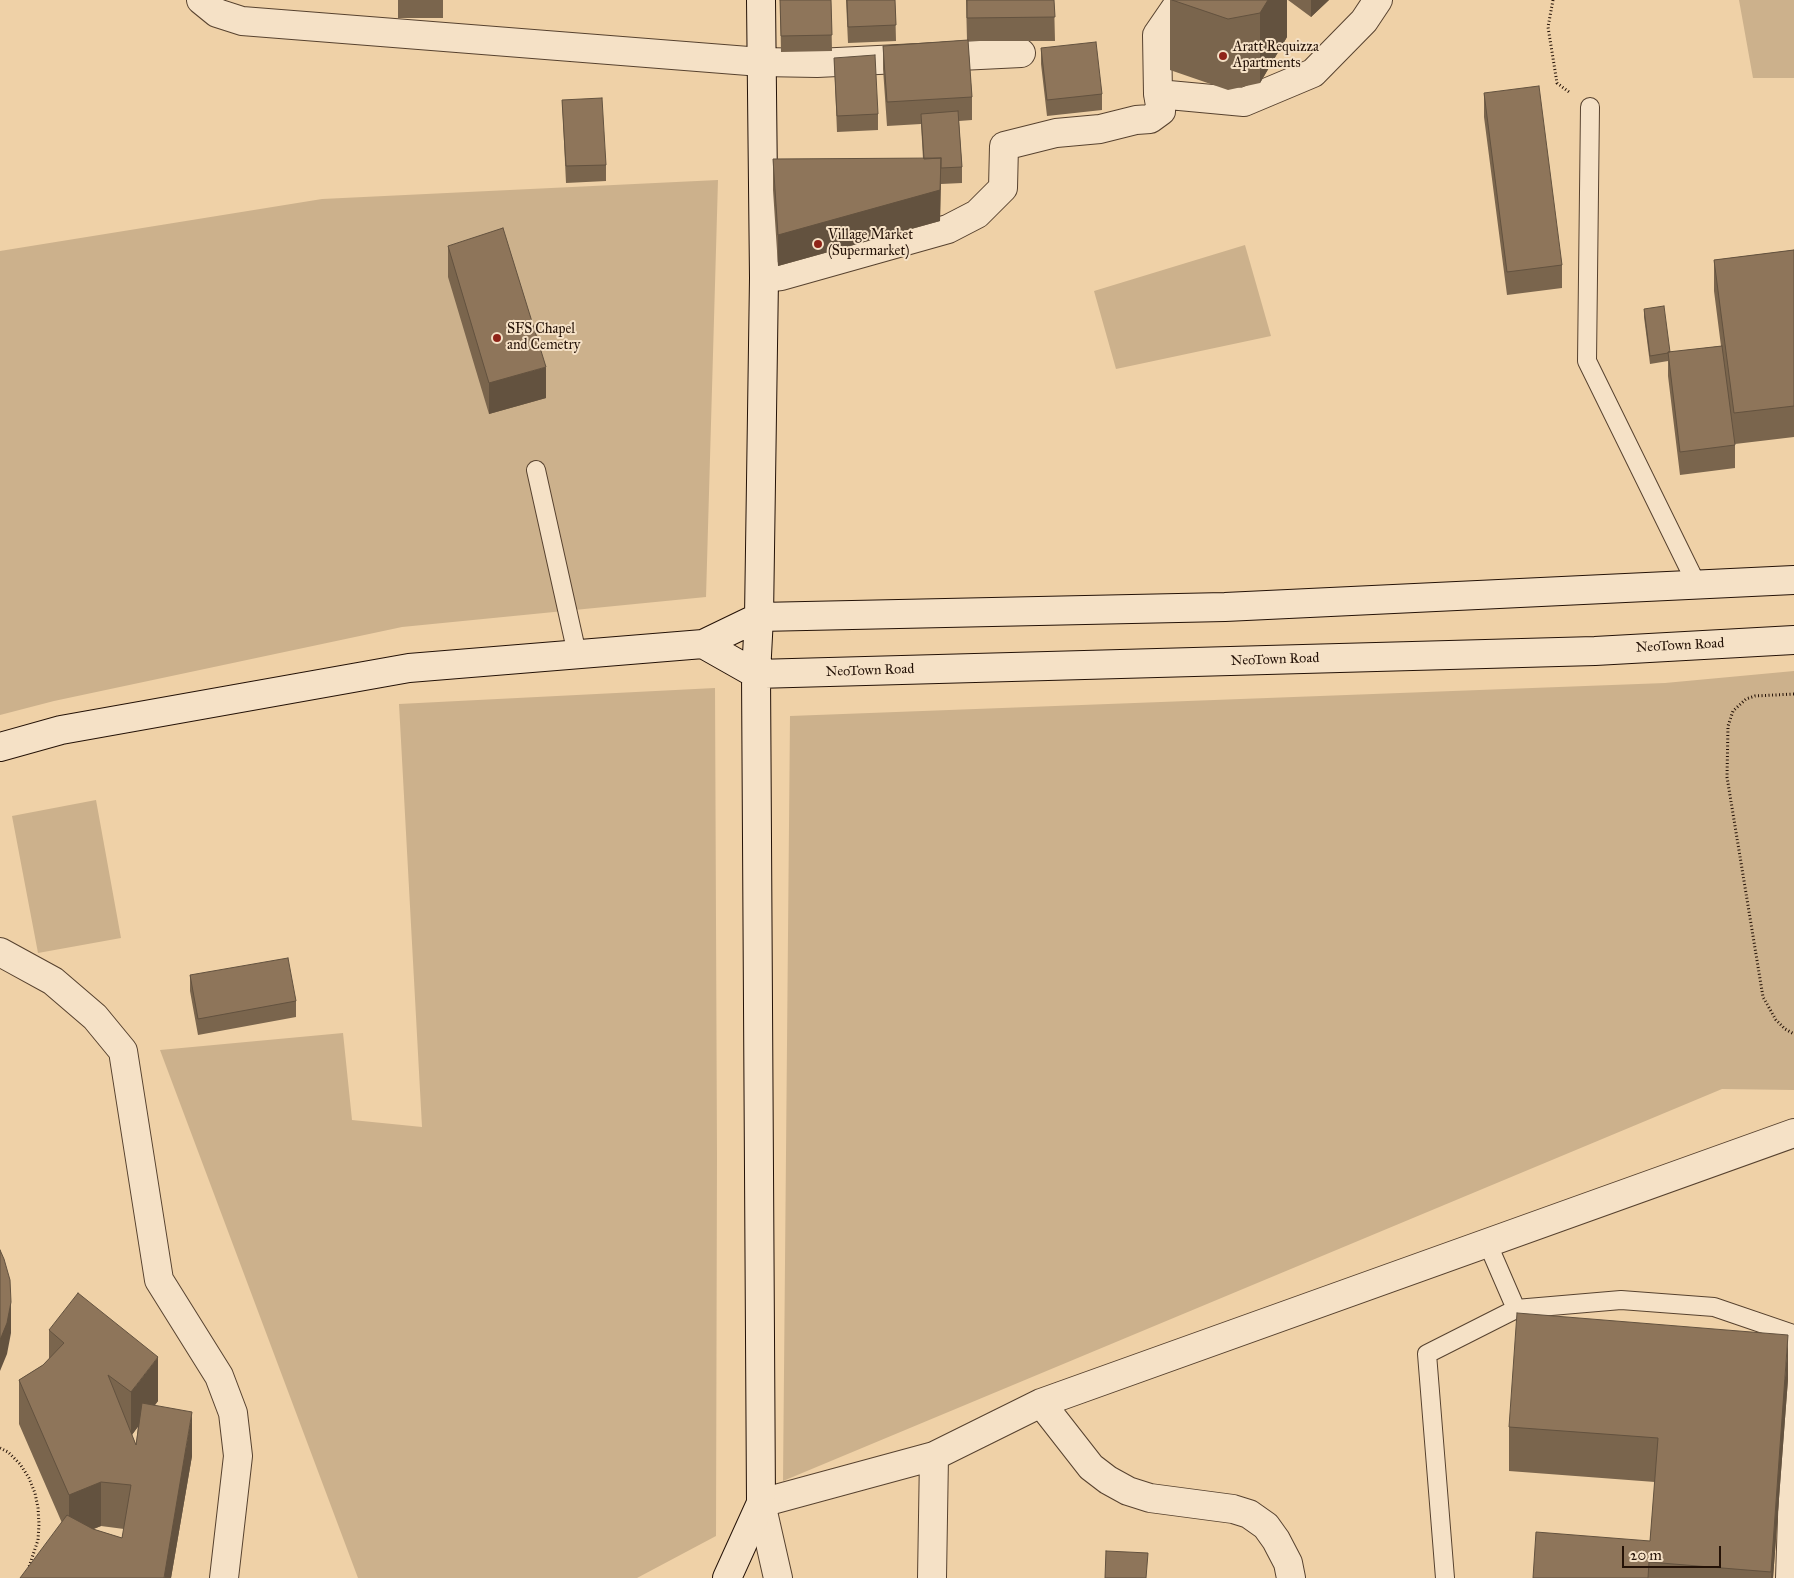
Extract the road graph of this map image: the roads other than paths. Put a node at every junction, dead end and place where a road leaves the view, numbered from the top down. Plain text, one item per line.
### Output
1 (201, 0) edge
2 (761, 0) edge
3 (1181, 0) edge
4 (1378, 0) edge
5 (1021, 53) dead end
6 (761, 62) junction
7 (1158, 94) junction
8 (1590, 107) road end
9 (764, 278) junction
10 (536, 470) dead end
11 (1794, 580) edge
12 (1697, 585) junction
13 (759, 618) junction
14 (1794, 640) edge
15 (703, 644) junction
16 (577, 654) junction
17 (756, 674) junction
18 (0, 747) edge
19 (0, 952) edge
20 (1794, 1133) edge
21 (1487, 1242) junction
22 (1516, 1309) junction
23 (1041, 1403) junction
24 (934, 1456) junction
25 (761, 1503) junction
26 (224, 1578) edge
27 (727, 1578) edge
28 (778, 1578) edge
29 (932, 1578) edge
30 (1291, 1578) edge
31 (1445, 1578) edge
32 (1786, 1578) edge

1 - 6 street
2 - 6 street
3 - 7 street
4 - 7 street
5 - 6 street
6 - 9 street
7 - 9 street
8 - 12 lane
9 - 13 street
10 - 16 lane
11 - 12 street
12 - 13 street
13 - 15 street
13 - 17 street
14 - 17 street, NeoTown Road
15 - 16 street
15 - 17 street
16 - 18 street
17 - 25 street
19 - 26 street
20 - 21 street
21 - 22 lane
21 - 23 street
22 - 31 lane
22 - 32 lane
23 - 24 street
23 - 30 street
24 - 25 street
24 - 29 street
25 - 27 street
25 - 28 street

